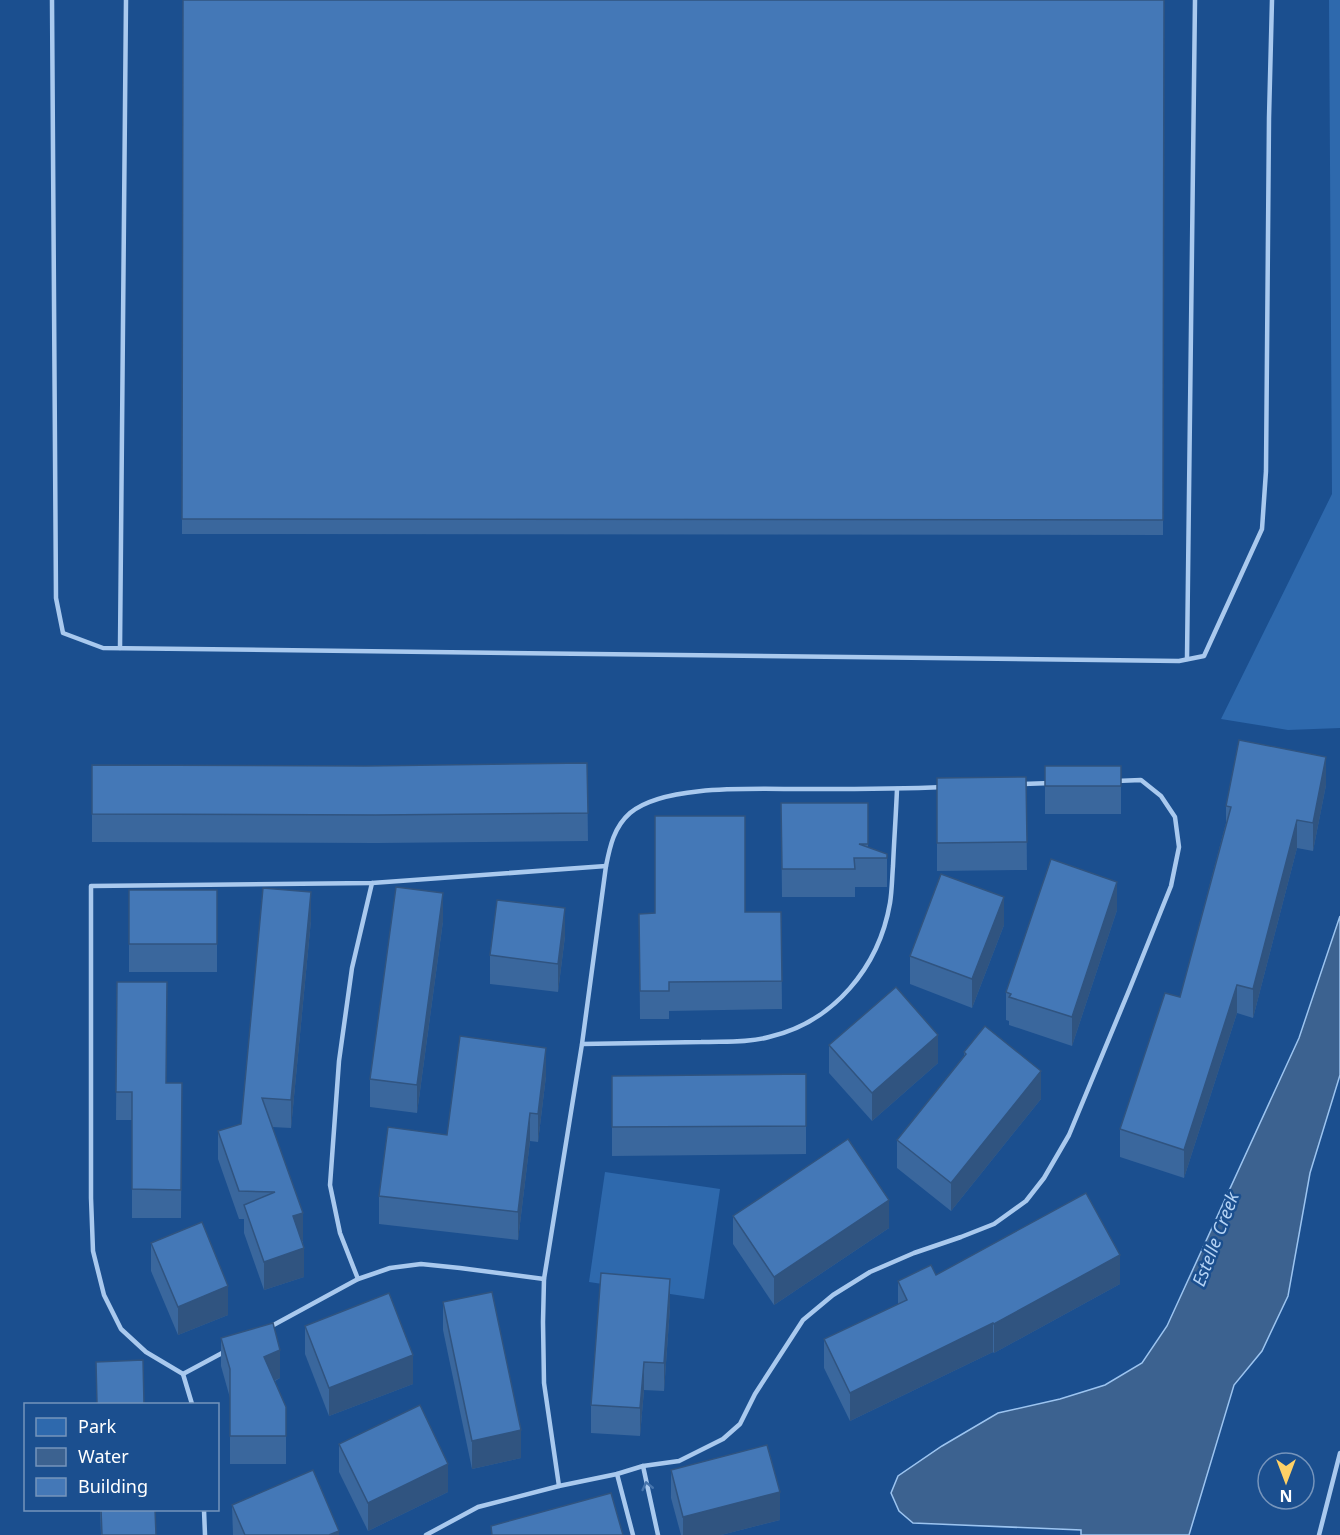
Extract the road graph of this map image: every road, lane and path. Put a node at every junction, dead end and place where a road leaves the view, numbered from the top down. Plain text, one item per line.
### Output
1 (52, 0) edge
2 (126, 0) edge
3 (1194, 0) edge
4 (1272, 0) edge
5 (120, 648) junction
6 (1187, 659) junction
7 (1106, 781) edge
8 (1059, 783) edge
9 (1013, 784) edge
10 (944, 787) edge
11 (897, 789) junction
12 (606, 866) junction
13 (372, 883) junction
14 (582, 1044) junction
15 (358, 1279) junction
16 (544, 1279) junction
17 (266, 1329) edge
18 (225, 1352) edge
19 (183, 1374) junction
20 (192, 1403) edge
21 (1340, 1453) edge
22 (643, 1466) junction
23 (617, 1474) junction
24 (559, 1486) junction
25 (204, 1511) edge
26 (205, 1535) edge
27 (426, 1535) edge
28 (633, 1535) edge
29 (658, 1535) edge
30 (1319, 1535) edge

1 - 5 lane
2 - 5 lane
3 - 6 lane
4 - 6 lane
5 - 6 lane
7 - 22 lane
8 - 9 lane
10 - 11 lane
11 - 12 lane
11 - 14 lane
12 - 13 lane
12 - 14 lane
13 - 15 lane
13 - 19 lane
14 - 16 lane
15 - 16 lane
15 - 17 lane
16 - 24 lane
18 - 19 lane
19 - 20 lane
21 - 30 lane
22 - 23 lane
29 -> 22 lane
23 - 24 lane
23 - 28 lane
24 - 27 lane
25 - 26 lane

